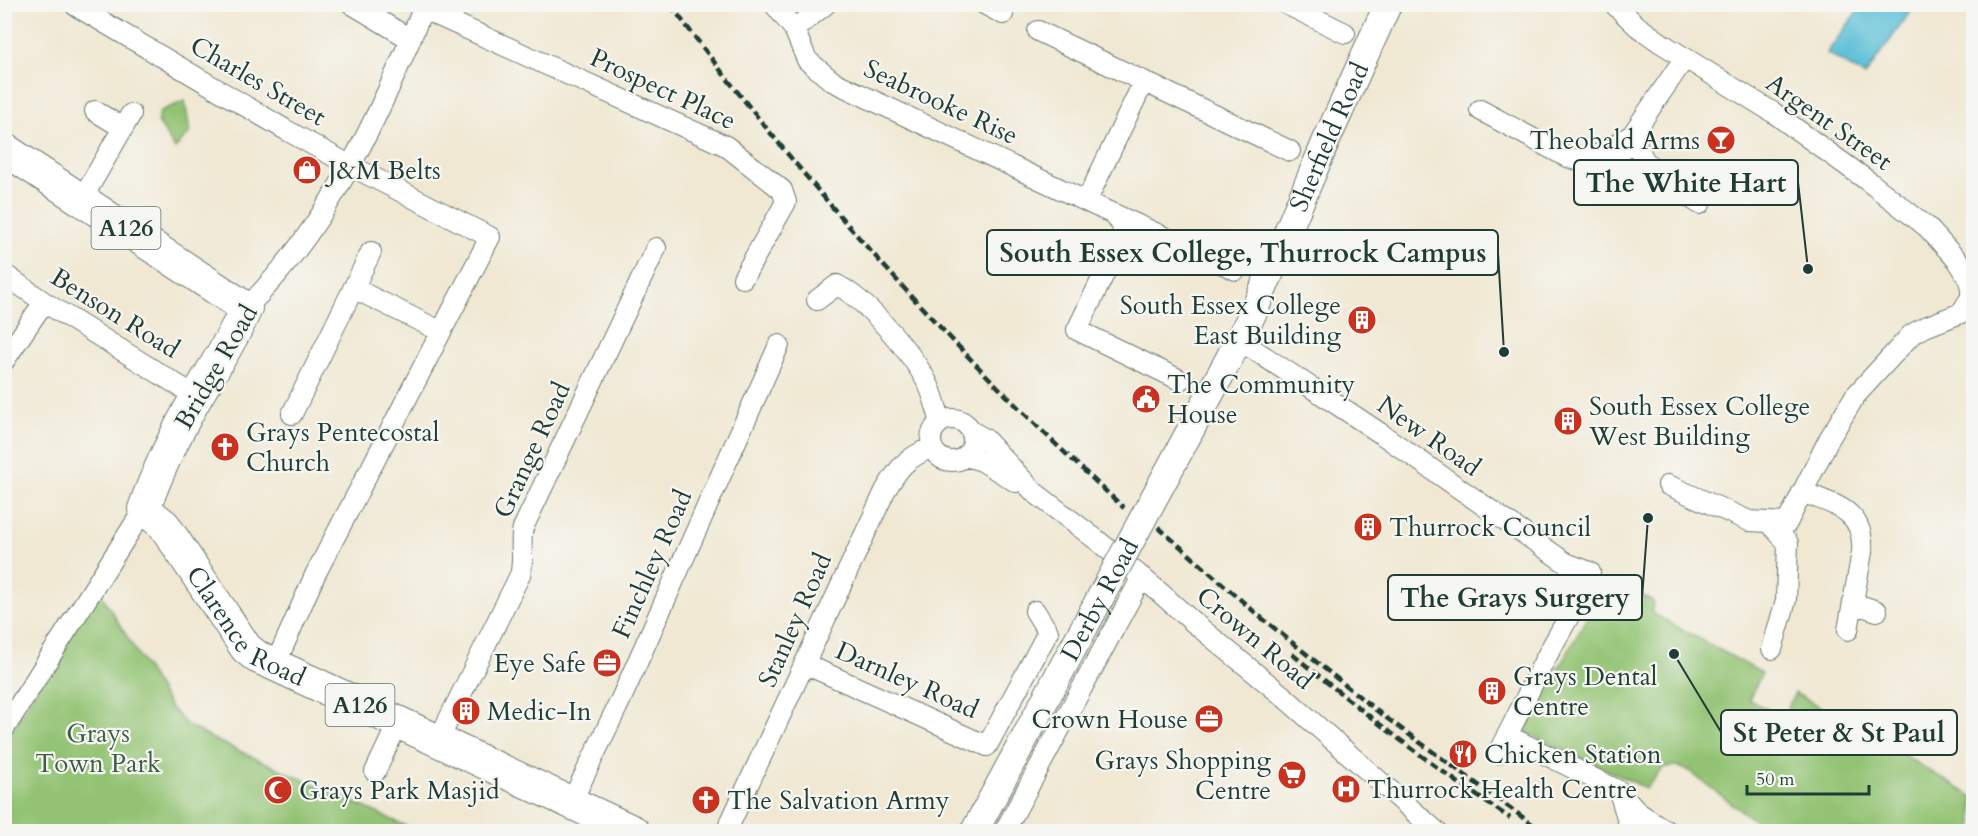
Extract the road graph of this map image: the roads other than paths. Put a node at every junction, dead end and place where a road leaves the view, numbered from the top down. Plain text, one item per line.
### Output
1 (352, 4) edge
2 (774, 4) edge
3 (826, 4) edge
4 (984, 4) edge
5 (1286, 4) edge
6 (1388, 4) edge
7 (1614, 4) edge
8 (76, 6) edge
9 (424, 7) edge
10 (1003, 14) dead end
11 (794, 29) junction
12 (1038, 32) dead end
13 (1345, 33) dead end
14 (410, 39) junction
15 (1684, 59) junction
16 (1144, 81) junction
17 (1480, 110) dead end
18 (95, 111) dead end
19 (1632, 135) junction
20 (4, 149) edge
21 (1290, 151) dead end
22 (1613, 164) dead end
23 (351, 166) junction
24 (82, 199) junction
25 (1087, 200) junction
26 (1700, 204) dead end
27 (1111, 213) junction
28 (656, 248) dead end
29 (370, 252) dead end
30 (1236, 270) dead end
31 (4, 274) edge
32 (743, 278) dead end
33 (353, 288) junction
34 (817, 300) dead end
35 (44, 302) junction
36 (246, 308) junction
37 (1970, 308) edge
38 (441, 331) junction
39 (1238, 341) junction
40 (779, 345) dead end
41 (4, 361) edge
42 (1224, 368) joint
43 (1180, 380) dead end
44 (197, 397) junction
45 (292, 414) dead end
46 (941, 422) junction
47 (970, 431) junction
48 (932, 447) junction
49 (965, 456) junction
50 (1668, 485) dead end
51 (1034, 492) junction
52 (1802, 492) junction
53 (144, 509) junction
54 (1769, 524) junction
55 (1142, 578) junction
56 (1853, 603) junction
57 (1035, 611) dead end
58 (1877, 611) dead end
59 (1848, 630) dead end
60 (1772, 649) dead end
61 (805, 664) junction
62 (275, 665) junction
63 (398, 723) junction
64 (4, 729) edge
65 (1508, 736) junction
66 (438, 741) junction
67 (1497, 754) dead end
68 (375, 772) dead end
69 (1618, 791) junction
70 (571, 803) junction
71 (634, 831) edge
72 (726, 831) edge
73 (974, 831) edge
74 (1004, 831) edge
75 (1437, 831) edge
76 (1637, 831) edge
77 (1668, 831) edge

1 - 14 street
2 - 11 street
3 - 11 street
4 - 10 street
5 - 13 street
6 - 39 main road, Sherfield Road
7 - 15 street, Argent Street
8 - 23 street, Charles Street
9 - 14 street, Bridge Road
9 - 32 street, Prospect Place
11 - 25 street, Seabrooke Rise
12 - 16 street
14 - 23 street, Bridge Road
15 - 19 street
15 - 37 street, Argent Street
16 - 21 street
16 - 25 street
17 - 19 street
18 - 24 street
19 - 22 street
19 - 26 street
20 - 24 main road, A126
23 - 36 street, Bridge Road
23 - 38 street, Charles Street
24 - 36 main road, A126
25 - 27 street, Seabrooke Rise
27 - 30 street, Seabrooke Rise
27 - 43 street
28 - 66 street, Grange Road
29 - 33 street
31 - 35 street, Benson Road
33 - 38 street
33 - 45 street
34 - 46 street
35 - 41 street
35 - 44 street, Benson Road
36 - 44 main road, Bridge Road
37 - 52 street
38 - 62 street
39 - 42 main road, Sherfield Road
39 - 65 street, New Road
40 - 70 street, Finchley Road
42 - 73 main road, Derby Road, bridge
44 - 53 main road, Bridge Road
46 - 47 street
46 - 48 street
47 - 49 street
47 - 51 street, Crown Road
48 - 49 street
48 - 61 street, Stanley Road
49 - 51 street, Crown Road
50 - 54 street
51 - 55 street, Crown Road
52 - 54 street
52 - 56 street
53 - 62 main road, Clarence Road / A126
53 - 64 street, Bridge Road
54 - 60 street
55 - 74 street
55 - 75 street, Crown Road
56 - 58 street
56 - 59 street
57 - 61 street, Darnley Road
61 - 72 street, Stanley Road
62 - 63 main road, Clarence Road / A126
63 - 66 main road, Clarence Road / A126
63 - 68 street
65 - 67 street
65 - 69 street
66 - 70 main road, Clarence Road / A126
69 - 76 street
69 - 77 street
70 - 71 main road, Clarence Road / A126

